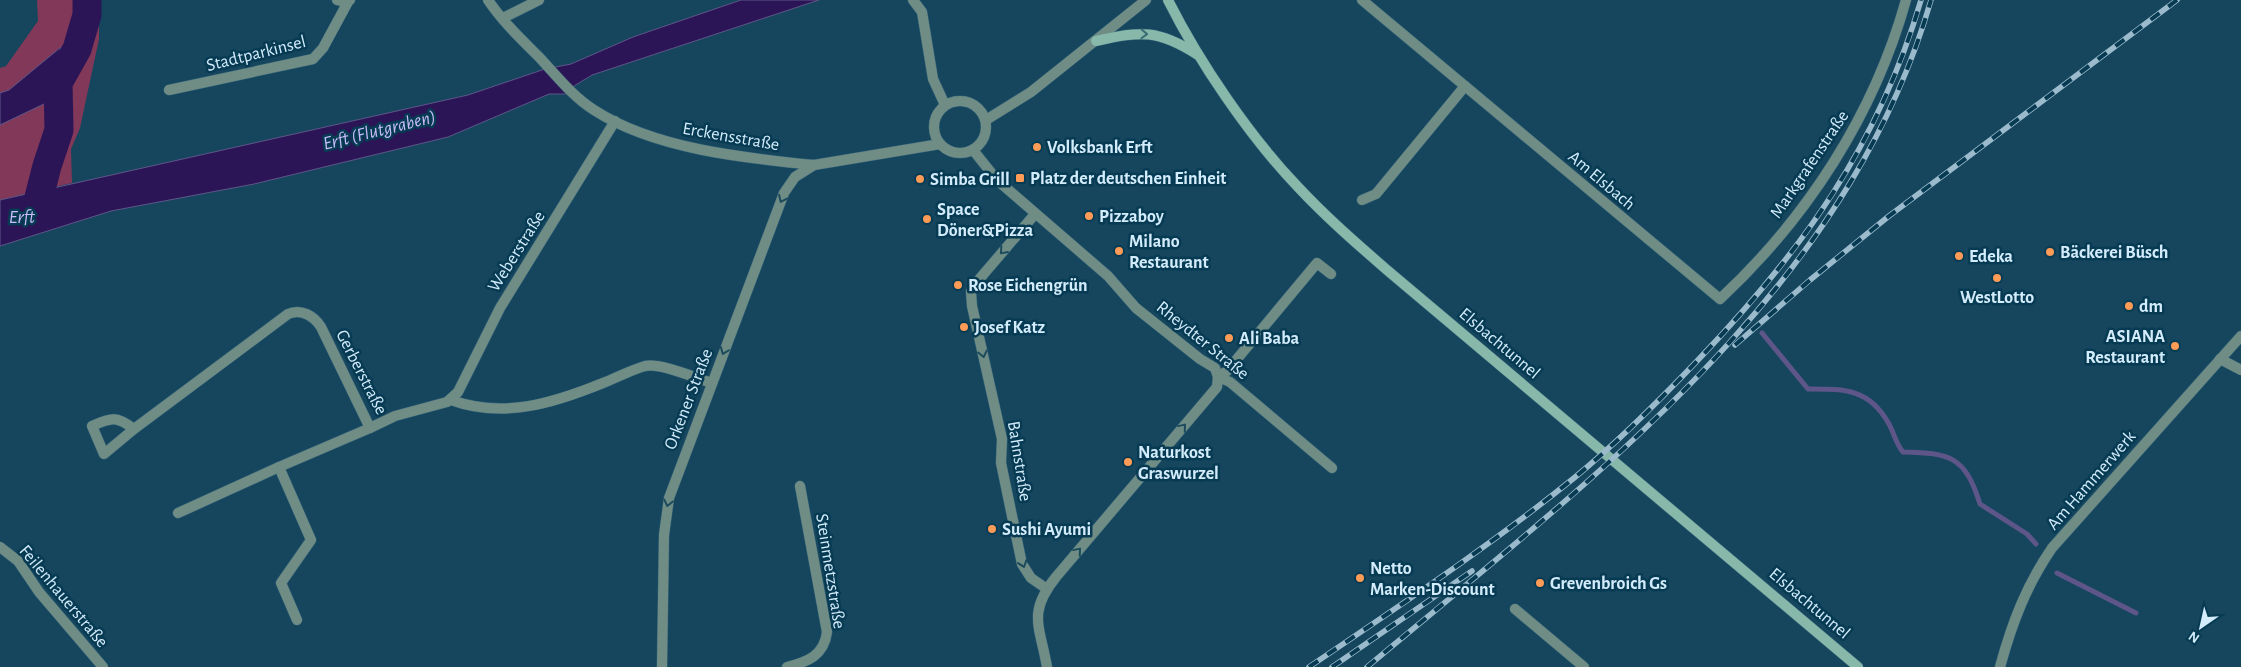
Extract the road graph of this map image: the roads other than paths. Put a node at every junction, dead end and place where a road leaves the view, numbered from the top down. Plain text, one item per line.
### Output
1 (337, 0) edge
2 (350, 0) edge
3 (488, 0) edge
4 (539, 0) edge
5 (913, 0) edge
6 (1146, 0) edge
7 (1168, 0) edge
8 (1362, 0) edge
9 (1906, 0) edge
10 (503, 18) junction
11 (1096, 41) junction
12 (1200, 56) junction
13 (1465, 86) junction
14 (169, 90) dead end
15 (945, 105) junction
16 (986, 120) junction
17 (615, 121) junction
18 (940, 144) junction
19 (973, 150) junction
20 (814, 165) junction
21 (1362, 200) dead end
22 (1035, 214) junction
23 (1331, 274) dead end
24 (1720, 299) joint
25 (2241, 336) edge
26 (2220, 360) junction
27 (2241, 370) edge
28 (1218, 377) junction
29 (712, 383) junction
30 (451, 400) junction
31 (370, 428) junction
32 (134, 430) dead end
33 (279, 467) junction
34 (1332, 468) dead end
35 (800, 486) dead end
36 (178, 513) dead end
37 (0, 547) edge
38 (1047, 589) junction
39 (1515, 609) dead end
40 (297, 620) dead end
41 (103, 667) edge
42 (662, 667) edge
43 (787, 667) edge
44 (1047, 667) edge
45 (1584, 667) edge
46 (1858, 667) edge
47 (2000, 667) edge

1 - 2 street, Stadtparkinsel
2 - 14 street, Stadtparkinsel
3 - 10 street
4 - 10 street
5 - 15 street
6 - 11 street
7 - 12 main road, Elsbachtunnel
8 - 13 street, Am Elsbach
9 - 24 street, Markgrafenstraße
10 - 17 street, Erckensstraße
11 -> 12 main road
11 - 16 street
12 - 46 main road, Elsbachtunnel
13 - 21 street
13 - 24 street, Am Elsbach
15 - 16 street
15 - 18 street
16 - 19 street
17 - 20 street, Erckensstraße
17 - 30 street, Weberstraße
18 - 19 street
18 - 20 street, Erckensstraße
19 - 22 street, Rheydter Straße
20 -> 29 street, Orkener Straße
22 - 28 street, Rheydter Straße
22 -> 38 street, Bahnstraße
23 - 28 street
25 - 26 street, Am Hammerwerk
26 - 27 street
26 - 47 street, Am Hammerwerk
28 - 34 street, Rheydter Straße
38 -> 28 street
29 - 30 street
29 -> 42 street, Orkener Straße
30 - 31 street, Gerberstraße
31 - 32 street, Gerberstraße
31 - 33 street
33 - 36 street
33 - 40 street
35 - 43 street, Steinmetzstraße
37 - 41 street, Feilenhauerstraße
38 - 44 street
39 - 45 street

